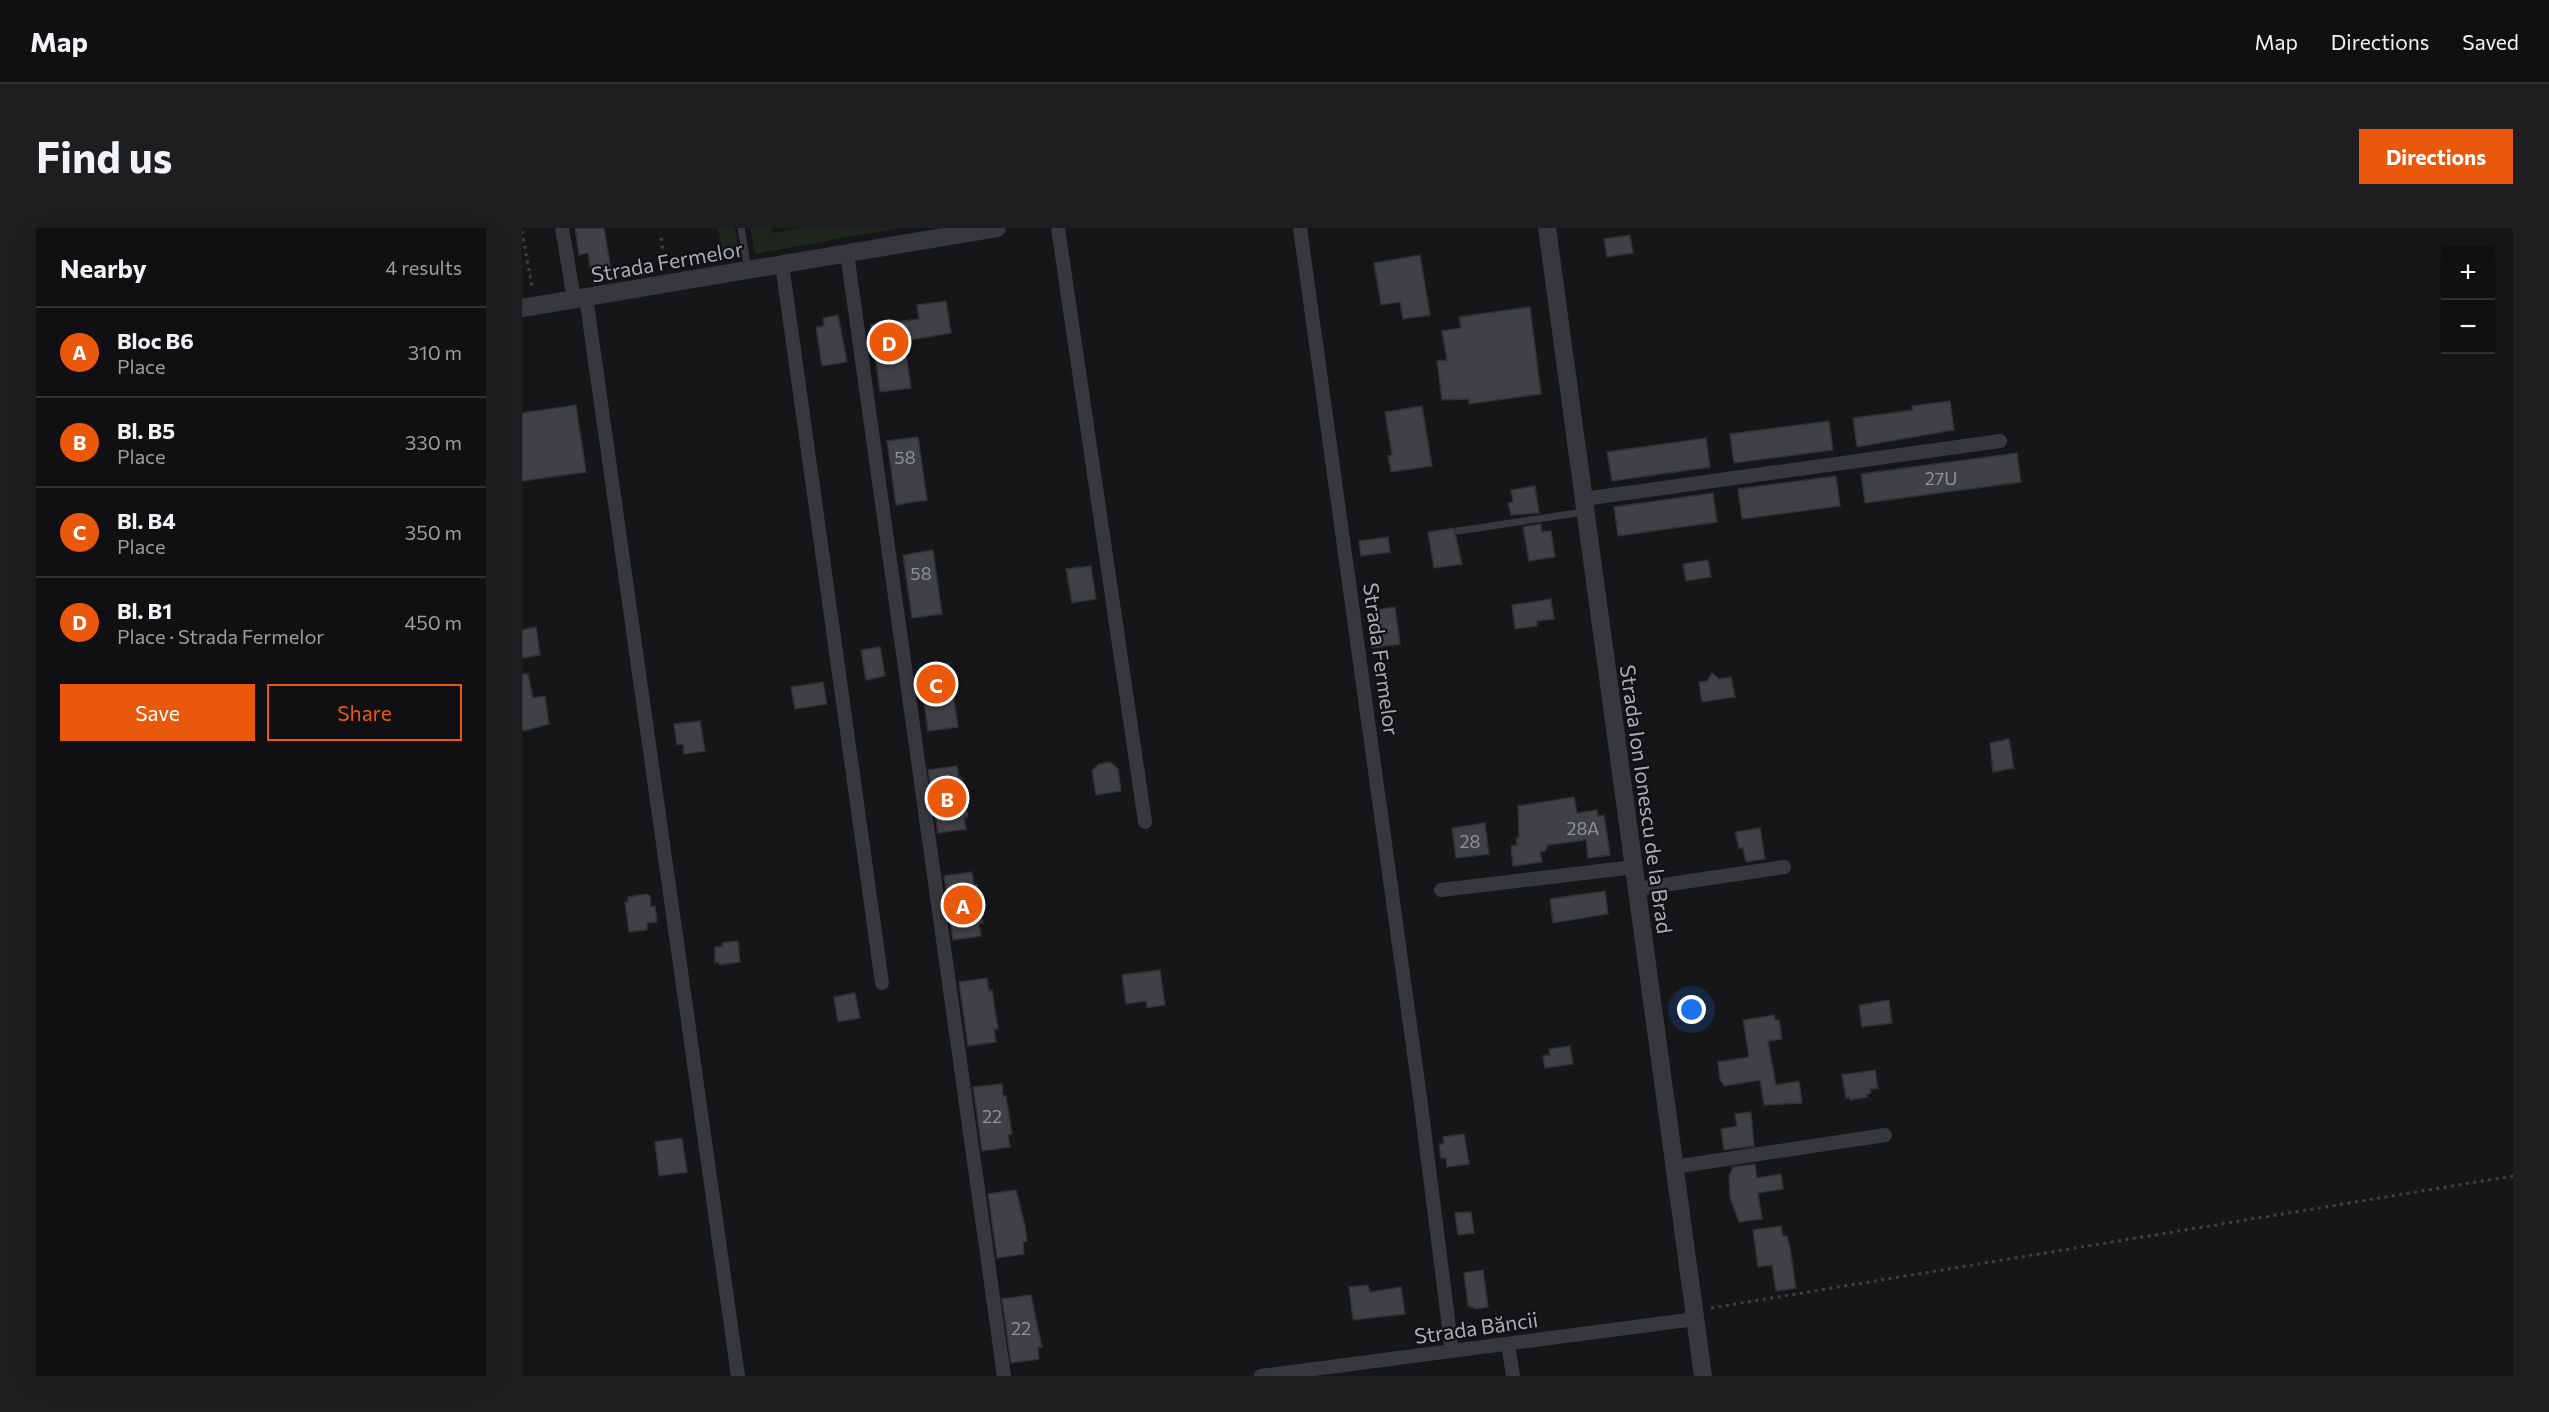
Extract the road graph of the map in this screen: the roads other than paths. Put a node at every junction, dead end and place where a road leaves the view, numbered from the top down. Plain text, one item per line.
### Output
1 (562, 228) edge
2 (741, 228) edge
3 (997, 228) edge
4 (1058, 228) edge
5 (1300, 228) edge
6 (1547, 228) edge
7 (956, 231) edge
8 (847, 253) junction
9 (782, 264) junction
10 (748, 269) junction
11 (580, 298) junction
12 (522, 308) edge
13 (2000, 441) dead end
14 (1585, 505) junction
15 (1458, 531) dead end
16 (1145, 822) dead end
17 (1634, 867) junction
18 (1784, 867) dead end
19 (1637, 889) junction
20 (1441, 890) dead end
21 (882, 982) dead end
22 (1886, 1135) dead end
23 (1674, 1167) junction
24 (1695, 1315) junction
25 (1508, 1344) junction
26 (1452, 1351) junction
27 (1348, 1370) edge
28 (738, 1376) edge
29 (1004, 1376) edge
30 (1261, 1376) edge
31 (1513, 1376) edge
32 (1703, 1376) edge

1 - 11 street
2 - 10 lane
3 - 7 street, Strada Fermelor
4 - 16 street
5 - 26 street, Strada Fermelor
6 - 14 street, Strada Ion Ionescu de la Brad
7 - 8 street, Strada Fermelor
8 - 9 street, Strada Fermelor
8 - 29 street
9 - 10 street, Strada Fermelor
9 - 21 street
10 - 11 street, Strada Fermelor
11 - 12 street, Strada Fermelor
11 - 28 street
13 - 14 street
14 - 15 lane
14 - 17 street, Strada Ion Ionescu de la Brad
17 - 19 street, Strada Ion Ionescu de la Brad
17 - 20 street
18 - 19 street
19 - 23 street, Strada Ion Ionescu de la Brad
22 - 23 street
23 - 24 street, Strada Ion Ionescu de la Brad
24 - 25 street, Strada Băncii
24 - 32 street, Strada Ion Ionescu de la Brad
25 - 26 street, Strada Băncii
25 - 31 street
26 - 27 street, Strada Băncii
27 - 30 street, Strada Băncii

